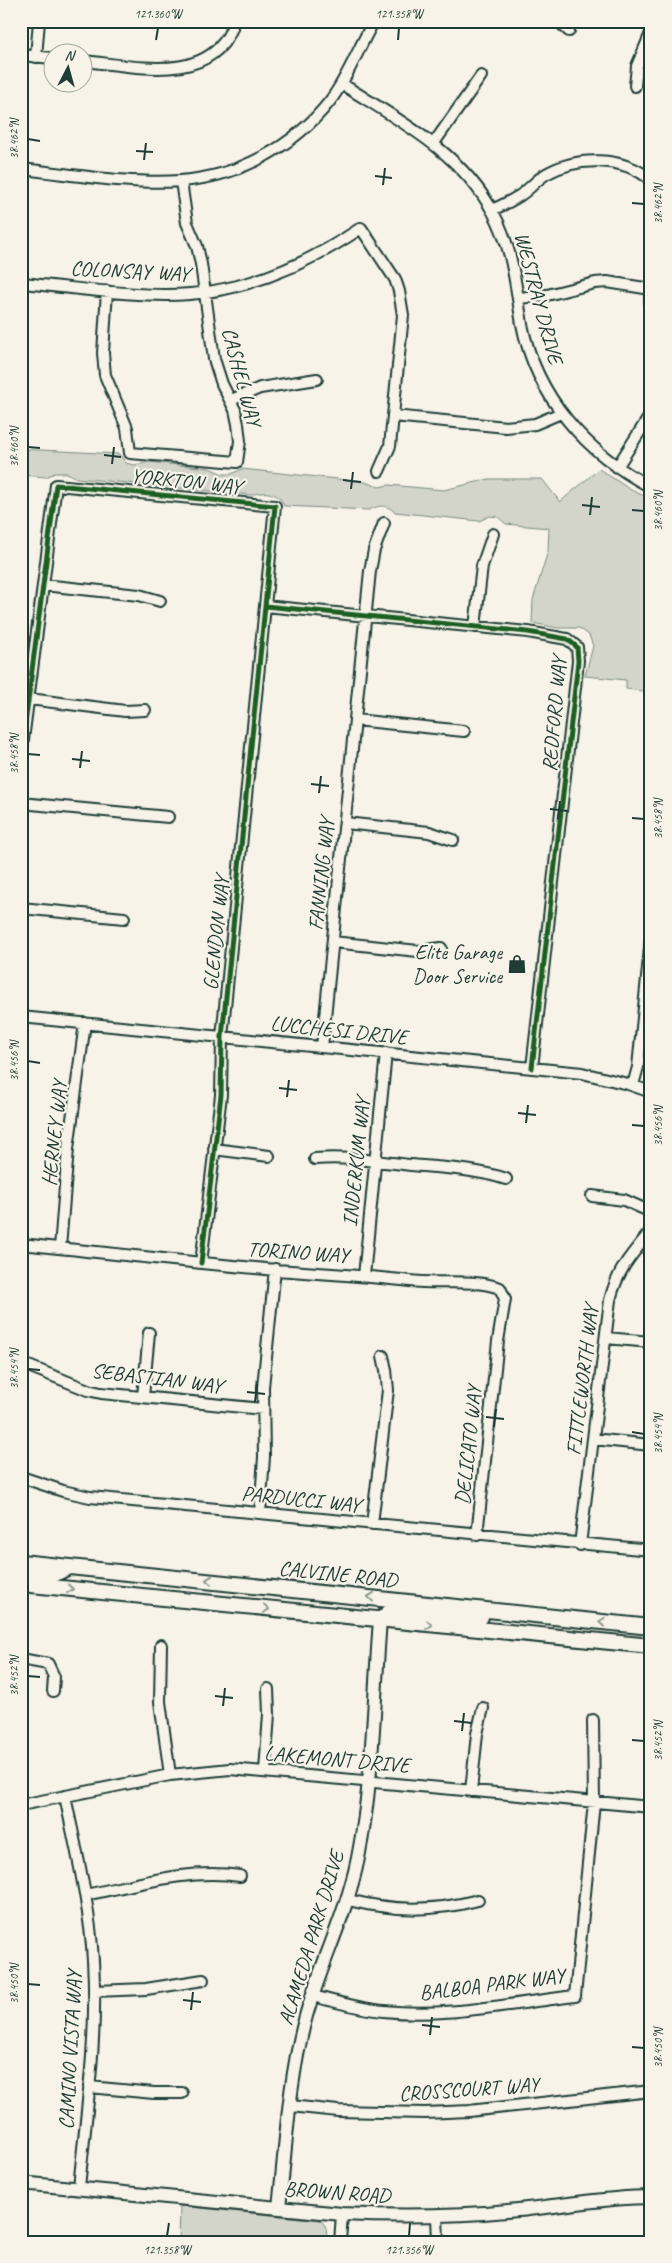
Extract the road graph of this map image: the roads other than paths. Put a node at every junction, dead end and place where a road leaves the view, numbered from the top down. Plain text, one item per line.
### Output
1 (39, 21) edge
2 (374, 21) edge
3 (558, 21) edge
4 (232, 28) dead end
5 (569, 31) dead end
6 (650, 37) edge
7 (21, 55) edge
8 (36, 56) junction
9 (42, 57) edge
10 (92, 62) edge
11 (481, 76) dead end
12 (342, 84) junction
13 (635, 86) dead end
14 (434, 143) junction
15 (21, 169) edge
16 (651, 180) edge
17 (181, 181) junction
18 (492, 210) junction
19 (21, 283) edge
20 (650, 289) edge
21 (107, 291) junction
22 (204, 292) junction
23 (519, 298) junction
24 (651, 332) edge
25 (317, 379) dead end
26 (231, 400) junction
27 (561, 413) junction
28 (651, 414) edge
29 (393, 416) junction
30 (617, 467) junction
31 (379, 471) dead end
32 (651, 487) edge
33 (384, 523) dead end
34 (493, 534) dead end
35 (43, 585) junction
36 (160, 600) dead end
37 (265, 606) junction
38 (365, 616) junction
39 (475, 627) junction
40 (25, 699) edge
41 (145, 710) dead end
42 (355, 720) junction
43 (464, 731) dead end
44 (21, 755) edge
45 (21, 802) edge
46 (168, 817) dead end
47 (344, 823) junction
48 (453, 840) dead end
49 (21, 908) edge
50 (124, 918) dead end
51 (651, 938) edge
52 (332, 942) junction
53 (441, 948) dead end
54 (21, 1017) edge
55 (647, 1020) edge
56 (85, 1023) junction
57 (222, 1037) junction
58 (322, 1047) junction
59 (386, 1053) junction
60 (532, 1068) junction
61 (633, 1085) junction
62 (651, 1092) edge
63 (214, 1149) junction
64 (269, 1156) dead end
65 (315, 1159) dead end
66 (375, 1161) junction
67 (506, 1179) dead end
68 (592, 1196) dead end
69 (651, 1212) edge
70 (651, 1231) edge
71 (21, 1244) edge
72 (60, 1248) junction
73 (201, 1263) junction
74 (275, 1269) junction
75 (364, 1276) junction
76 (149, 1333) dead end
77 (606, 1338) junction
78 (651, 1342) edge
79 (382, 1356) dead end
80 (496, 1359) joint
81 (21, 1363) edge
82 (143, 1397) junction
83 (263, 1409) junction
84 (593, 1439) junction
85 (651, 1444) edge
86 (21, 1477) edge
87 (260, 1513) junction
88 (372, 1524) junction
89 (477, 1535) junction
90 (580, 1545) junction
91 (651, 1550) edge
92 (21, 1562) edge
93 (70, 1566) junction
94 (21, 1574) edge
95 (21, 1584) edge
96 (510, 1612) junction
97 (380, 1620) junction
98 (651, 1627) edge
99 (160, 1644) dead end
100 (651, 1646) edge
101 (21, 1659) edge
102 (268, 1688) dead end
103 (53, 1691) dead end
104 (483, 1708) dead end
105 (593, 1720) dead end
106 (265, 1771) junction
107 (170, 1775) junction
108 (368, 1781) junction
109 (471, 1791) junction
110 (65, 1796) junction
111 (594, 1802) junction
112 (21, 1805) edge
113 (651, 1807) edge
114 (240, 1876) dead end
115 (86, 1895) junction
116 (348, 1900) junction
117 (478, 1900) dead end
118 (203, 1980) dead end
119 (95, 1991) junction
120 (312, 1996) junction
121 (89, 2086) junction
122 (651, 2091) edge
123 (182, 2093) dead end
124 (290, 2106) junction
125 (21, 2183) edge
126 (78, 2188) junction
127 (651, 2197) edge
128 (279, 2208) junction
129 (342, 2214) junction
130 (437, 2216) junction
131 (340, 2242) edge
132 (438, 2242) edge

1 - 8 street
2 - 12 street
3 - 5 street
4 - 10 street
6 - 13 street
7 - 8 street
8 - 9 street
11 - 14 street
12 - 14 street, WESTRAY DRIVE
12 - 17 street
14 - 18 street, WESTRAY DRIVE
15 - 17 street
16 - 18 street
17 - 22 street, CASHEL WAY
18 - 23 street, WESTRAY DRIVE
19 - 21 street, COLONSAY WAY
20 - 23 street
20 - 24 street
21 - 22 street, COLONSAY WAY
21 - 26 street, CASHEL WAY
22 - 26 street, CASHEL WAY
22 - 29 street, COLONSAY WAY
23 - 27 street, WESTRAY DRIVE
25 - 26 street
27 - 29 street
27 - 30 street, WESTRAY DRIVE
28 - 30 street
29 - 31 street
30 - 32 street, WESTRAY DRIVE
33 - 38 street, FANNING WAY
34 - 39 street
35 - 36 street
35 - 37 street, YORKTON WAY
35 - 40 street, YORKTON WAY
37 - 38 street, REDFORD WAY
37 - 57 street, GLENDON WAY
38 - 39 street, REDFORD WAY
38 - 42 street, FANNING WAY
39 - 60 street, REDFORD WAY
40 - 41 street
40 - 44 street, YORKTON WAY
42 - 43 street
42 - 47 street, FANNING WAY
45 - 46 street
47 - 48 street
47 - 52 street, FANNING WAY
49 - 50 street
51 - 55 street
52 - 53 street
52 - 58 street, FANNING WAY
54 - 56 street, LUCCHESI DRIVE
55 - 61 street
56 - 57 street, LUCCHESI DRIVE
56 - 72 street, HERNEY WAY
57 - 58 street, LUCCHESI DRIVE
57 - 63 street, GLENDON WAY
58 - 59 street, LUCCHESI DRIVE
59 - 60 street, LUCCHESI DRIVE
59 - 66 street, INDERKUM WAY
60 - 61 street, LUCCHESI DRIVE
61 - 62 street, LUCCHESI DRIVE
63 - 64 street
63 - 73 street, GLENDON WAY
65 - 66 street
66 - 67 street
66 - 75 street, INDERKUM WAY
68 - 69 street
70 - 77 street, FITTLEWORTH WAY
71 - 72 street, TORINO WAY
72 - 73 street, TORINO WAY
73 - 74 street, TORINO WAY
74 - 75 street, TORINO WAY
74 - 83 street
75 - 80 street, TORINO WAY
76 - 82 street
77 - 78 street
77 - 84 street, FITTLEWORTH WAY
79 - 88 street
80 - 89 street, DELICATO WAY
81 - 82 street, SEBASTIAN WAY
82 - 83 street, SEBASTIAN WAY
83 - 87 street
84 - 85 street
84 - 90 street, FITTLEWORTH WAY
86 - 87 street, PARDUCCI WAY
87 - 88 street, PARDUCCI WAY
88 - 89 street, PARDUCCI WAY
89 - 90 street, PARDUCCI WAY
90 - 91 street, PARDUCCI WAY
92 - 93 main road, CALVINE ROAD
93 - 94 main road
96 -> 93 main road, CALVINE ROAD
95 -> 97 main road, CALVINE ROAD
96 - 97 main road
98 -> 96 main road, CALVINE ROAD
97 -> 100 main road, CALVINE ROAD
97 - 108 street, ALAMEDA PARK DRIVE
99 - 107 street
101 - 103 street
102 - 106 street
104 - 109 street
105 - 111 street
106 - 107 street, LAKEMONT DRIVE
106 - 108 street, LAKEMONT DRIVE
107 - 110 street, LAKEMONT DRIVE
108 - 109 street, LAKEMONT DRIVE
108 - 116 street, ALAMEDA PARK DRIVE
109 - 111 street, LAKEMONT DRIVE
110 - 112 street, LAKEMONT DRIVE
110 - 115 street, CAMINO VISTA WAY
111 - 113 street, LAKEMONT DRIVE
111 - 120 street, BALBOA PARK WAY
114 - 115 street
115 - 119 street, CAMINO VISTA WAY
116 - 117 street
116 - 120 street, ALAMEDA PARK DRIVE
118 - 119 street
119 - 121 street, CAMINO VISTA WAY
120 - 124 street, ALAMEDA PARK DRIVE
121 - 123 street
121 - 126 street, CAMINO VISTA WAY
122 - 124 street, CROSSCOURT WAY
124 - 128 street, ALAMEDA PARK DRIVE
125 - 126 street, BROWN ROAD
126 - 128 street, BROWN ROAD
127 - 130 street, BROWN ROAD
128 - 129 street, BROWN ROAD
129 - 130 street, BROWN ROAD
129 - 131 street
130 - 132 street

